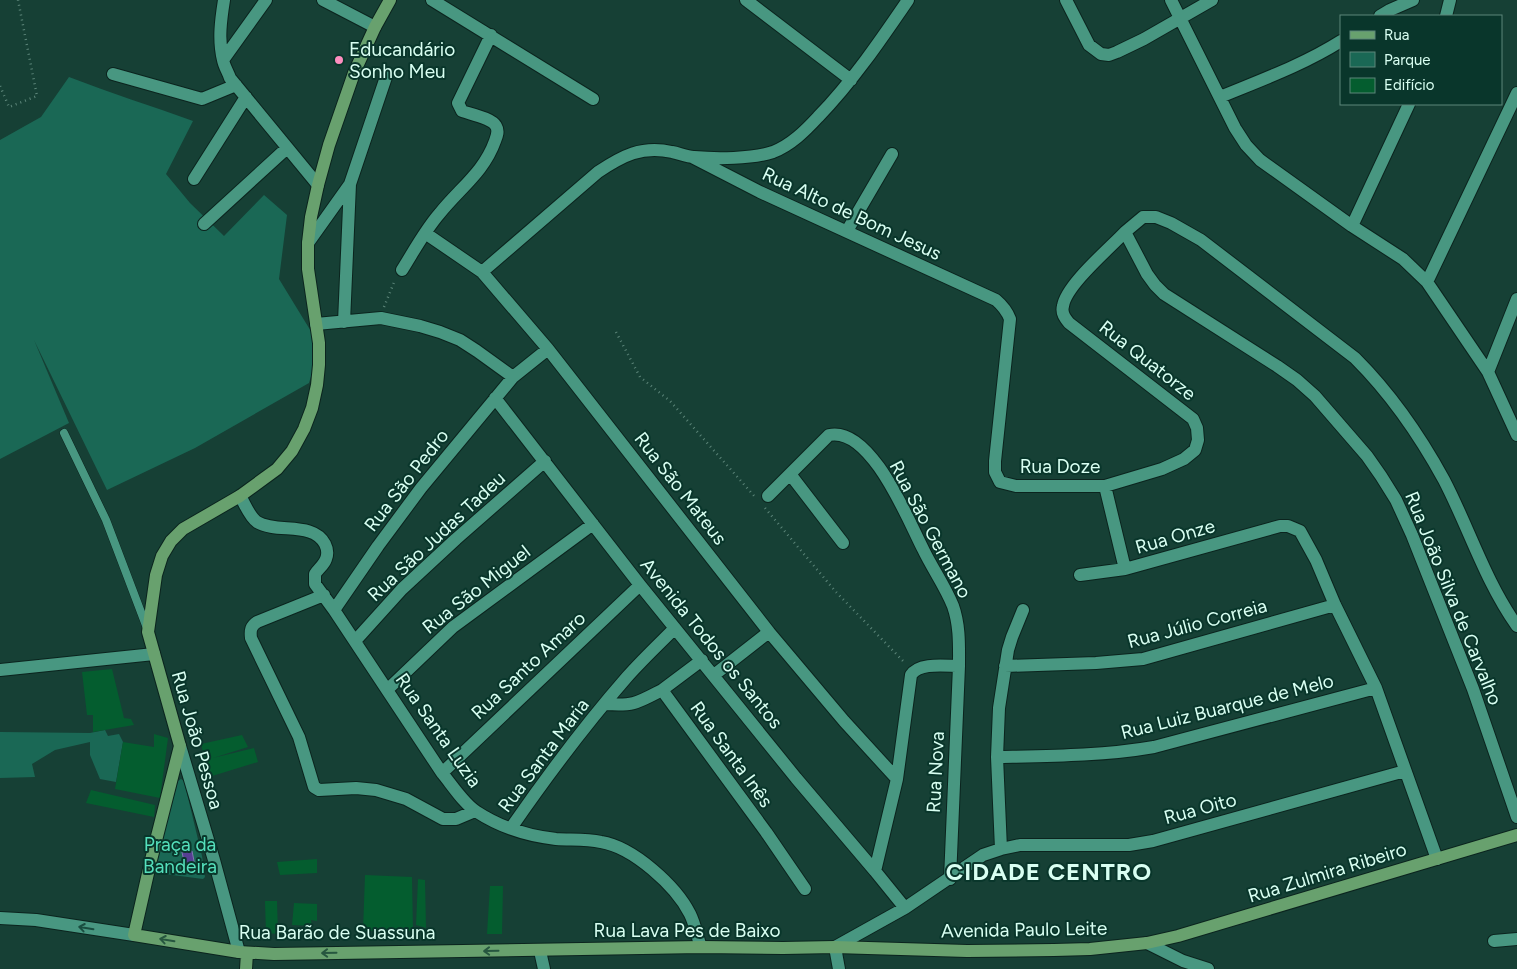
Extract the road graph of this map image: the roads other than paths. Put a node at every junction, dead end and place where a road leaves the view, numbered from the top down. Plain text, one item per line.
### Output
1 (224, 0) edge
2 (266, 0) edge
3 (323, 0) edge
4 (390, 0) edge
5 (432, 0) edge
6 (746, 0) edge
7 (908, 0) edge
8 (1066, 0) edge
9 (1171, 0) edge
10 (1212, 0) edge
11 (1413, 0) edge
12 (1450, 0) edge
13 (1382, 15) edge
14 (1446, 15) edge
15 (1180, 19) junction
16 (375, 27) junction
17 (491, 36) junction
18 (1340, 42) edge
19 (223, 60) junction
20 (113, 74) dead end
21 (386, 77) dead end
22 (851, 80) junction
23 (236, 85) junction
24 (1517, 93) edge
25 (246, 97) junction
26 (1220, 97) junction
27 (593, 98) dead end
28 (1409, 105) edge
29 (288, 148) junction
30 (892, 154) dead end
31 (692, 157) junction
32 (194, 179) dead end
33 (350, 184) junction
34 (318, 185) junction
35 (204, 224) dead end
36 (1352, 226) junction
37 (847, 231) junction
38 (1126, 232) junction
39 (425, 233) junction
40 (308, 243) junction
41 (402, 270) road end
42 (482, 272) junction
43 (1428, 282) junction
44 (1517, 300) edge
45 (344, 322) junction
46 (316, 324) junction
47 (548, 349) junction
48 (1488, 372) junction
49 (512, 377) junction
50 (495, 398) junction
51 (64, 433) dead end
52 (1517, 435) edge
53 (1194, 450) joint
54 (545, 461) junction
55 (995, 461) joint
56 (790, 474) junction
57 (1105, 486) junction
58 (240, 496) junction
59 (768, 496) dead end
60 (593, 524) junction
61 (843, 543) dead end
62 (1125, 569) junction
63 (1080, 575) dead end
64 (640, 585) junction
65 (324, 595) junction
66 (1335, 605) junction
67 (334, 610) junction
68 (1023, 610) dead end
69 (1517, 626) edge
70 (675, 628) junction
71 (148, 632) junction
72 (769, 632) junction
73 (355, 641) junction
74 (154, 654) junction
75 (702, 660) junction
76 (960, 666) junction
77 (1006, 666) junction
78 (0, 670) edge
79 (714, 675) junction
80 (1376, 688) junction
81 (388, 690) junction
82 (662, 690) junction
83 (606, 704) junction
84 (180, 746) junction
85 (997, 757) junction
86 (1405, 771) junction
87 (442, 773) junction
88 (896, 779) junction
89 (475, 811) junction
90 (1517, 817) edge
91 (511, 828) junction
92 (1517, 835) edge
93 (1001, 849) junction
94 (1437, 859) junction
95 (875, 870) junction
96 (950, 879) junction
97 (805, 890) dead end
98 (905, 908) junction
99 (0, 918) edge
100 (134, 935) junction
101 (1517, 940) edge
102 (1494, 941) dead end
103 (1147, 943) junction
104 (701, 947) junction
105 (835, 947) junction
106 (540, 950) junction
107 (243, 952) junction
108 (246, 969) edge
109 (544, 969) edge
110 (839, 969) edge
111 (1208, 969) edge

1 - 19 street
2 - 19 street
3 - 16 street
4 - 16 street
5 - 17 street
6 - 22 street
7 - 22 street
8 - 15 street
9 - 15 street
10 - 15 street
11 - 13 street
12 - 14 street
15 - 26 street
16 - 34 street
17 - 27 street
17 - 39 street
18 - 26 street
19 - 23 street
20 - 23 street
21 - 33 street
22 - 31 street
23 - 25 street
24 - 43 street
25 - 29 street
25 - 32 street
26 - 36 street
28 - 36 street
29 - 34 street
29 - 35 street
30 - 37 street
31 - 37 street, Rua Alto de Bom Jesus
31 - 42 street
33 - 40 street
33 - 45 street
34 - 40 street
36 - 43 street
37 - 55 street, Rua Alto de Bom Jesus
38 - 53 street, Rua Quatorze
38 - 69 street, Rua João Silva de Carvalho
38 - 90 street, Rua João Silva de Carvalho
39 - 41 street
39 - 42 street, Rua São Mateus
40 - 46 street
42 - 47 street, Rua São Mateus
43 - 48 street
44 - 48 street
45 - 46 street
45 - 49 street
46 - 58 street
47 - 49 street, Rua São Pedro
47 - 72 street, Rua São Mateus
48 - 52 street
49 - 50 street, Rua São Pedro
50 - 54 street, Avenida Todos os Santos
50 - 67 street, Rua São Pedro
51 - 71 lane
53 - 57 street, Rua Doze
54 - 60 street, Avenida Todos os Santos
54 - 73 street, Rua São Judas Tadeu
55 - 57 street, Rua Doze
56 - 59 street, Rua São Germano
56 - 61 street
56 - 76 street, Rua São Germano
57 - 62 street
58 - 65 street, Rua Santa Luzia
58 - 71 street
60 - 64 street, Avenida Todos os Santos
60 - 81 street, Rua São Miguel
62 - 63 street, Rua Onze
62 - 66 street, Rua Onze
64 - 70 street, Avenida Todos os Santos
64 - 87 street, Rua Santo Amaro
65 - 67 street, Rua Santa Luzia
65 - 89 street
66 - 77 street, Rua Júlio Correia
66 - 80 street
67 - 73 street, Rua Santa Luzia
68 - 77 street
70 - 75 street, Avenida Todos os Santos
70 - 83 street, Rua Santa Maria
71 - 74 street, Rua João Pessoa
72 - 79 street
72 - 88 street, Rua São Mateus
73 - 81 street, Rua Santa Luzia
74 - 78 street
74 - 84 street, Rua João Pessoa
75 - 79 street, Avenida Todos os Santos
75 - 82 street
76 - 88 street
76 - 96 street, Rua Nova
77 - 85 street
79 - 95 street, Avenida Todos os Santos
80 - 85 street, Rua Luiz Buarque de Melo
80 - 86 street
81 - 87 street, Rua Santa Luzia
82 - 83 street
82 - 97 street, Rua Santa Inês
83 - 91 street, Rua Santa Maria
84 - 100 street
84 - 107 street, Rua João Pessoa
85 - 93 street
86 - 93 street, Rua Oito
86 - 94 street
87 - 89 street, Rua Santa Luzia
88 - 95 street
89 - 91 street, Rua Santa Luzia
91 - 104 street, Rua Santa Luzia
92 - 94 street, Rua Zulmira Ribeiro
93 - 96 street, Rua Oito
94 - 103 street, Rua Zulmira Ribeiro
95 - 98 street, Avenida Todos os Santos
96 - 98 street, Rua Oito
98 - 105 street, Rua Oito
100 -> 99 street
107 -> 100 street, Rua Barão de Suassuna
101 - 102 street
103 - 105 street, Avenida Paulo Leite
103 - 111 street
104 - 105 street, Rua Lava Pes de Baixo
104 - 106 street, Rua Lava Pes de Baixo
105 - 110 street
106 -> 107 street, Rua Barão de Suassuna
106 - 109 street
107 - 108 street

